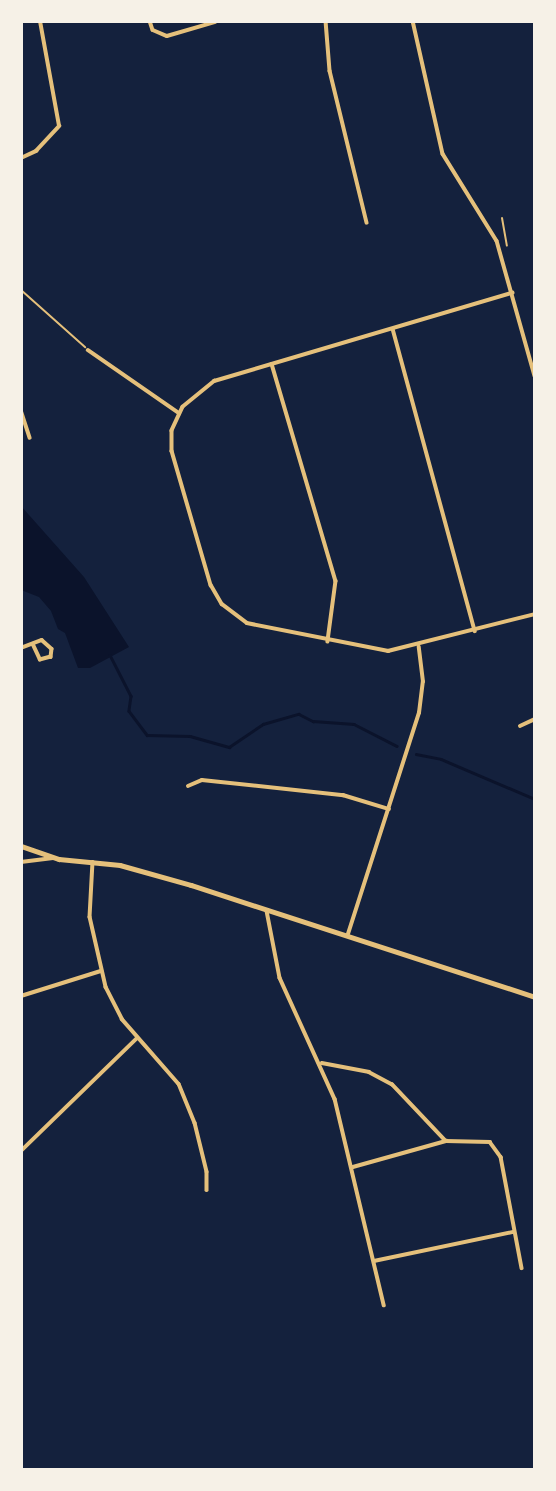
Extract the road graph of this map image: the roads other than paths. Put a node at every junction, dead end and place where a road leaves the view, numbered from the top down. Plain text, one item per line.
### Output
1 (40, 21) edge
2 (150, 21) edge
3 (326, 21) edge
4 (413, 21) edge
5 (215, 22) edge
6 (21, 158) edge
7 (367, 223) dead end
8 (513, 293) junction
9 (393, 328) junction
10 (88, 350) road end
11 (272, 364) junction
12 (535, 376) edge
13 (21, 410) edge
14 (179, 413) junction
15 (30, 438) dead end
16 (535, 614) edge
17 (475, 631) junction
18 (328, 641) junction
19 (33, 645) junction
20 (418, 646) junction
21 (21, 648) edge
22 (535, 719) edge
23 (520, 726) dead end
24 (188, 786) dead end
25 (389, 809) junction
26 (21, 846) edge
27 (59, 859) junction
28 (21, 862) edge
29 (93, 862) junction
30 (267, 909) junction
31 (348, 934) junction
32 (101, 971) junction
33 (21, 996) edge
34 (535, 997) edge
35 (138, 1038) junction
36 (322, 1063) junction
37 (446, 1140) junction
38 (21, 1151) edge
39 (353, 1167) junction
40 (207, 1190) dead end
41 (513, 1232) junction
42 (374, 1261) junction
43 (522, 1268) dead end
44 (384, 1306) dead end

1 - 6 street
2 - 5 street
3 - 7 street
4 - 8 street
8 - 9 street
8 - 12 street
9 - 11 street
9 - 17 street
10 - 14 street
11 - 14 street
11 - 18 street
13 - 15 street
14 - 18 street
16 - 17 street
17 - 20 street
18 - 20 street
19 - 19 street
19 - 21 street
20 - 25 street
22 - 23 street
24 - 25 street
25 - 31 street
26 - 27 street
27 - 28 street
27 - 29 street
29 - 30 street
29 - 32 street
30 - 31 street
30 - 36 street
31 - 34 street
32 - 33 street
32 - 35 street
35 - 38 street
35 - 40 street
36 - 37 street
36 - 39 street
37 - 39 street
37 - 41 street
39 - 42 street
41 - 42 street
41 - 43 street
42 - 44 street

